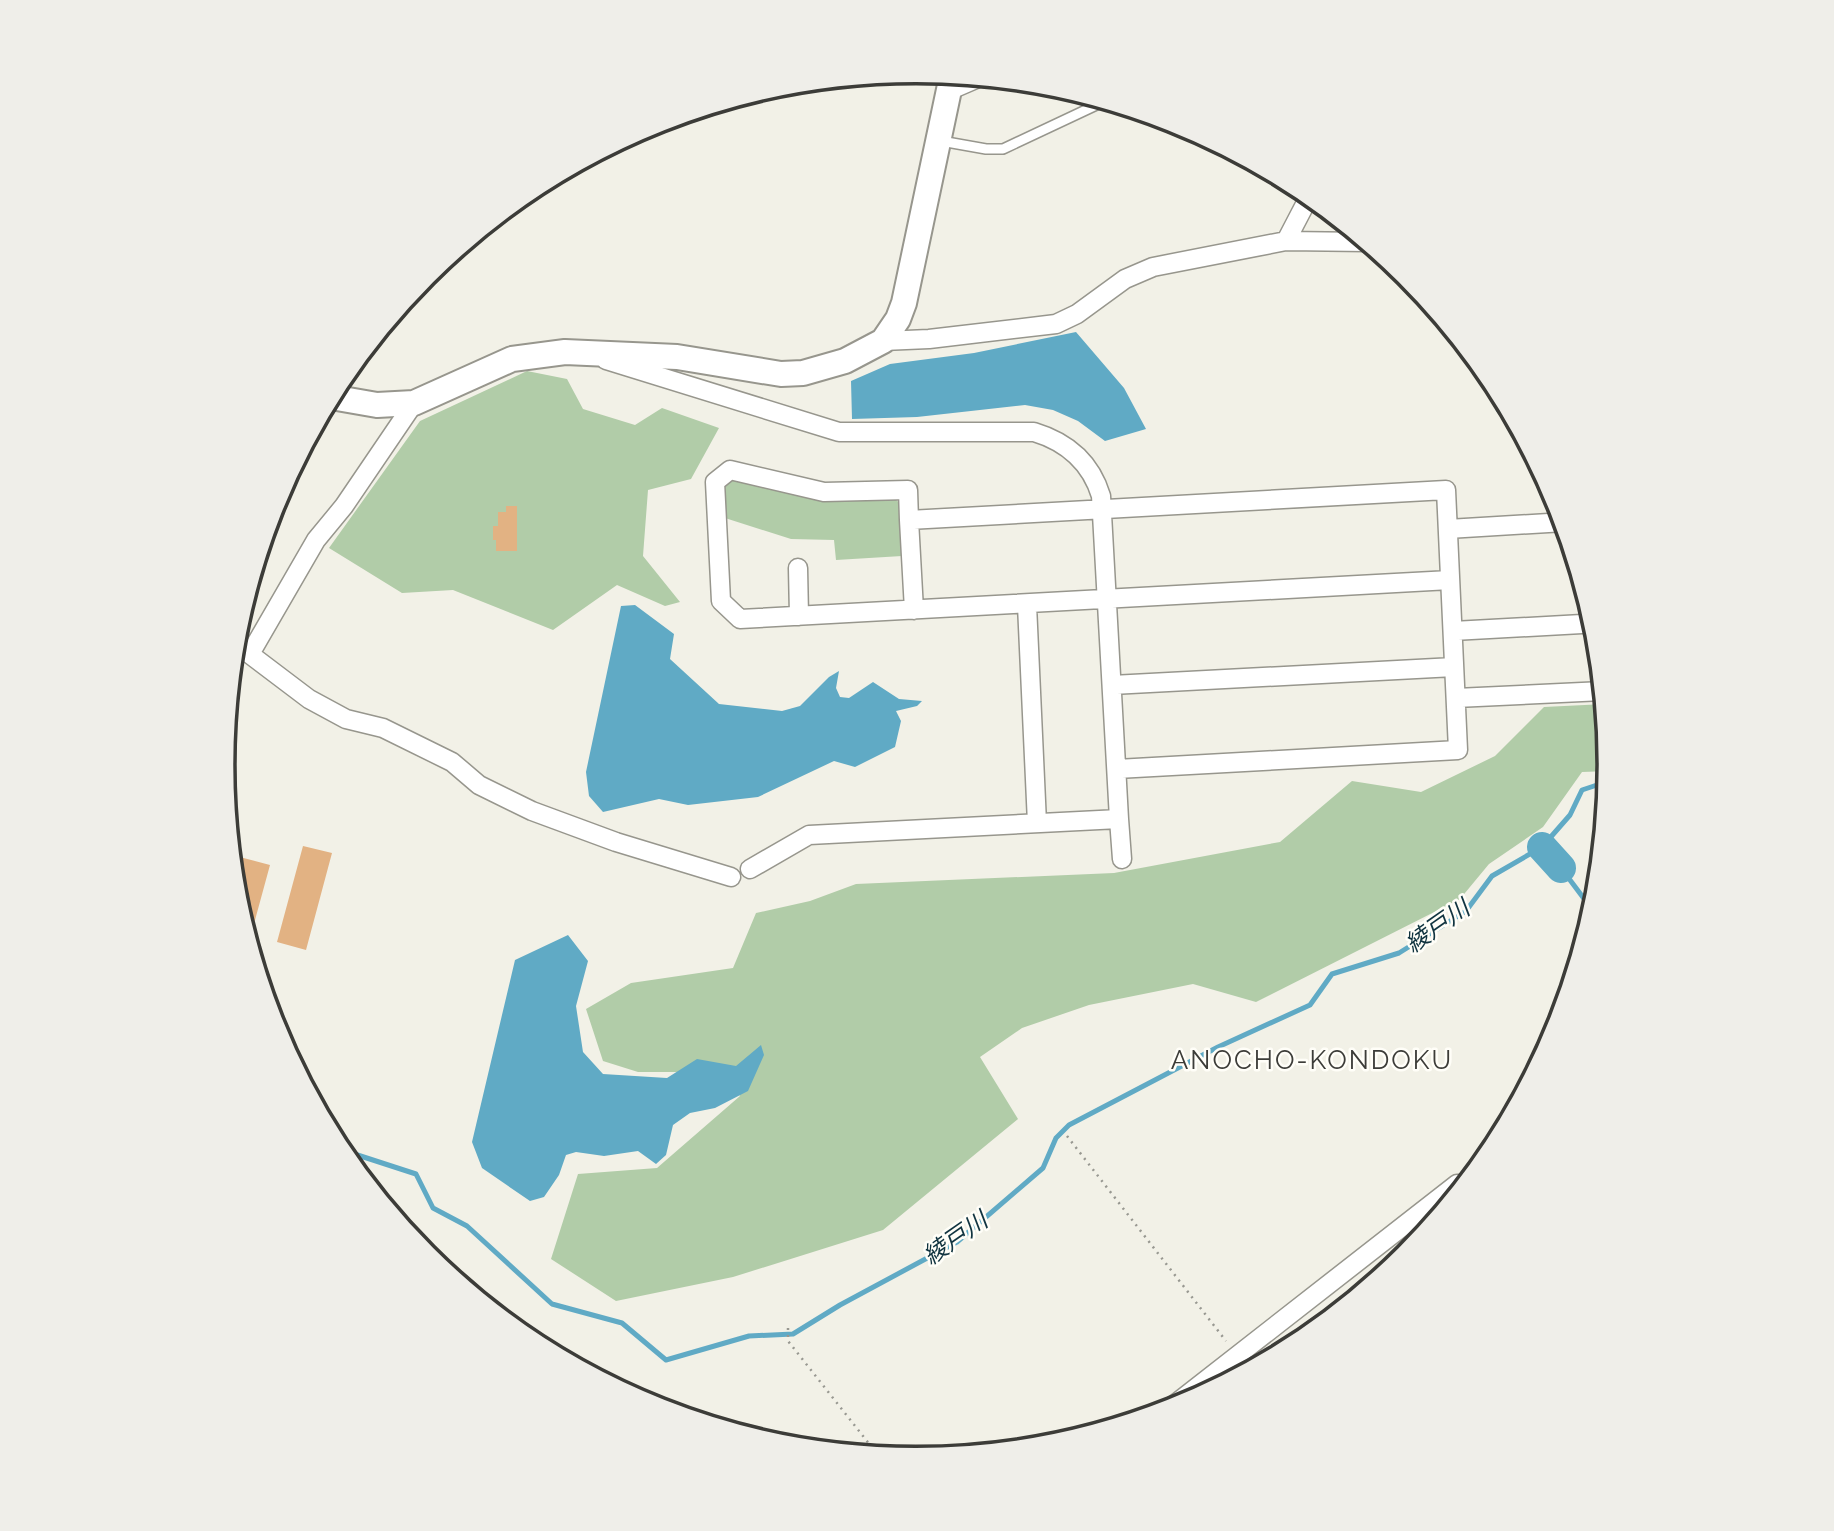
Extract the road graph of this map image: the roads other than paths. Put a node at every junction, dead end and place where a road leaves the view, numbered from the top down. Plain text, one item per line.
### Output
1 (965, 85) edge
2 (949, 90) joint
3 (1092, 107) edge
4 (939, 140) junction
5 (1305, 205) edge
6 (1286, 241) junction
7 (1352, 242) edge
8 (883, 341) junction
9 (590, 354) junction
10 (343, 399) edge
11 (414, 403) junction
12 (1103, 509) junction
13 (909, 520) junction
14 (1553, 523) edge
15 (1448, 528) junction
16 (798, 568) dead end
17 (1450, 580) junction
18 (1108, 599) junction
19 (1027, 605) junction
20 (914, 610) junction
21 (799, 616) junction
22 (1583, 623) edge
23 (1453, 631) junction
24 (247, 643) edge
25 (246, 651) edge
26 (1454, 667) junction
27 (1112, 685) junction
28 (1594, 691) edge
29 (1456, 698) junction
30 (1117, 769) junction
31 (1119, 819) junction
32 (1037, 823) junction
33 (1122, 859) dead end
34 (750, 869) dead end
35 (731, 877) dead end
36 (1450, 1189) edge
37 (1198, 1386) edge

1 - 2 lane
2 - 4 street
3 - 4 lane
4 - 8 street
5 - 6 street
6 - 7 street
6 - 8 street
8 - 9 street
9 - 11 street
9 - 12 street
10 - 11 street
11 - 24 street
12 - 13 street
12 - 15 street
12 - 18 street
13 - 20 street
13 - 21 street
14 - 15 street
15 - 17 street
16 - 21 street
17 - 18 street
17 - 23 street
18 - 19 street
18 - 27 street
19 - 20 street
19 - 32 street
20 - 21 street
22 - 23 street
23 - 26 street
25 - 35 street
26 - 27 street
26 - 29 street
27 - 30 street
28 - 29 street
29 - 30 street
30 - 31 street
31 - 32 street
31 - 33 street
32 - 34 street
36 - 37 street

